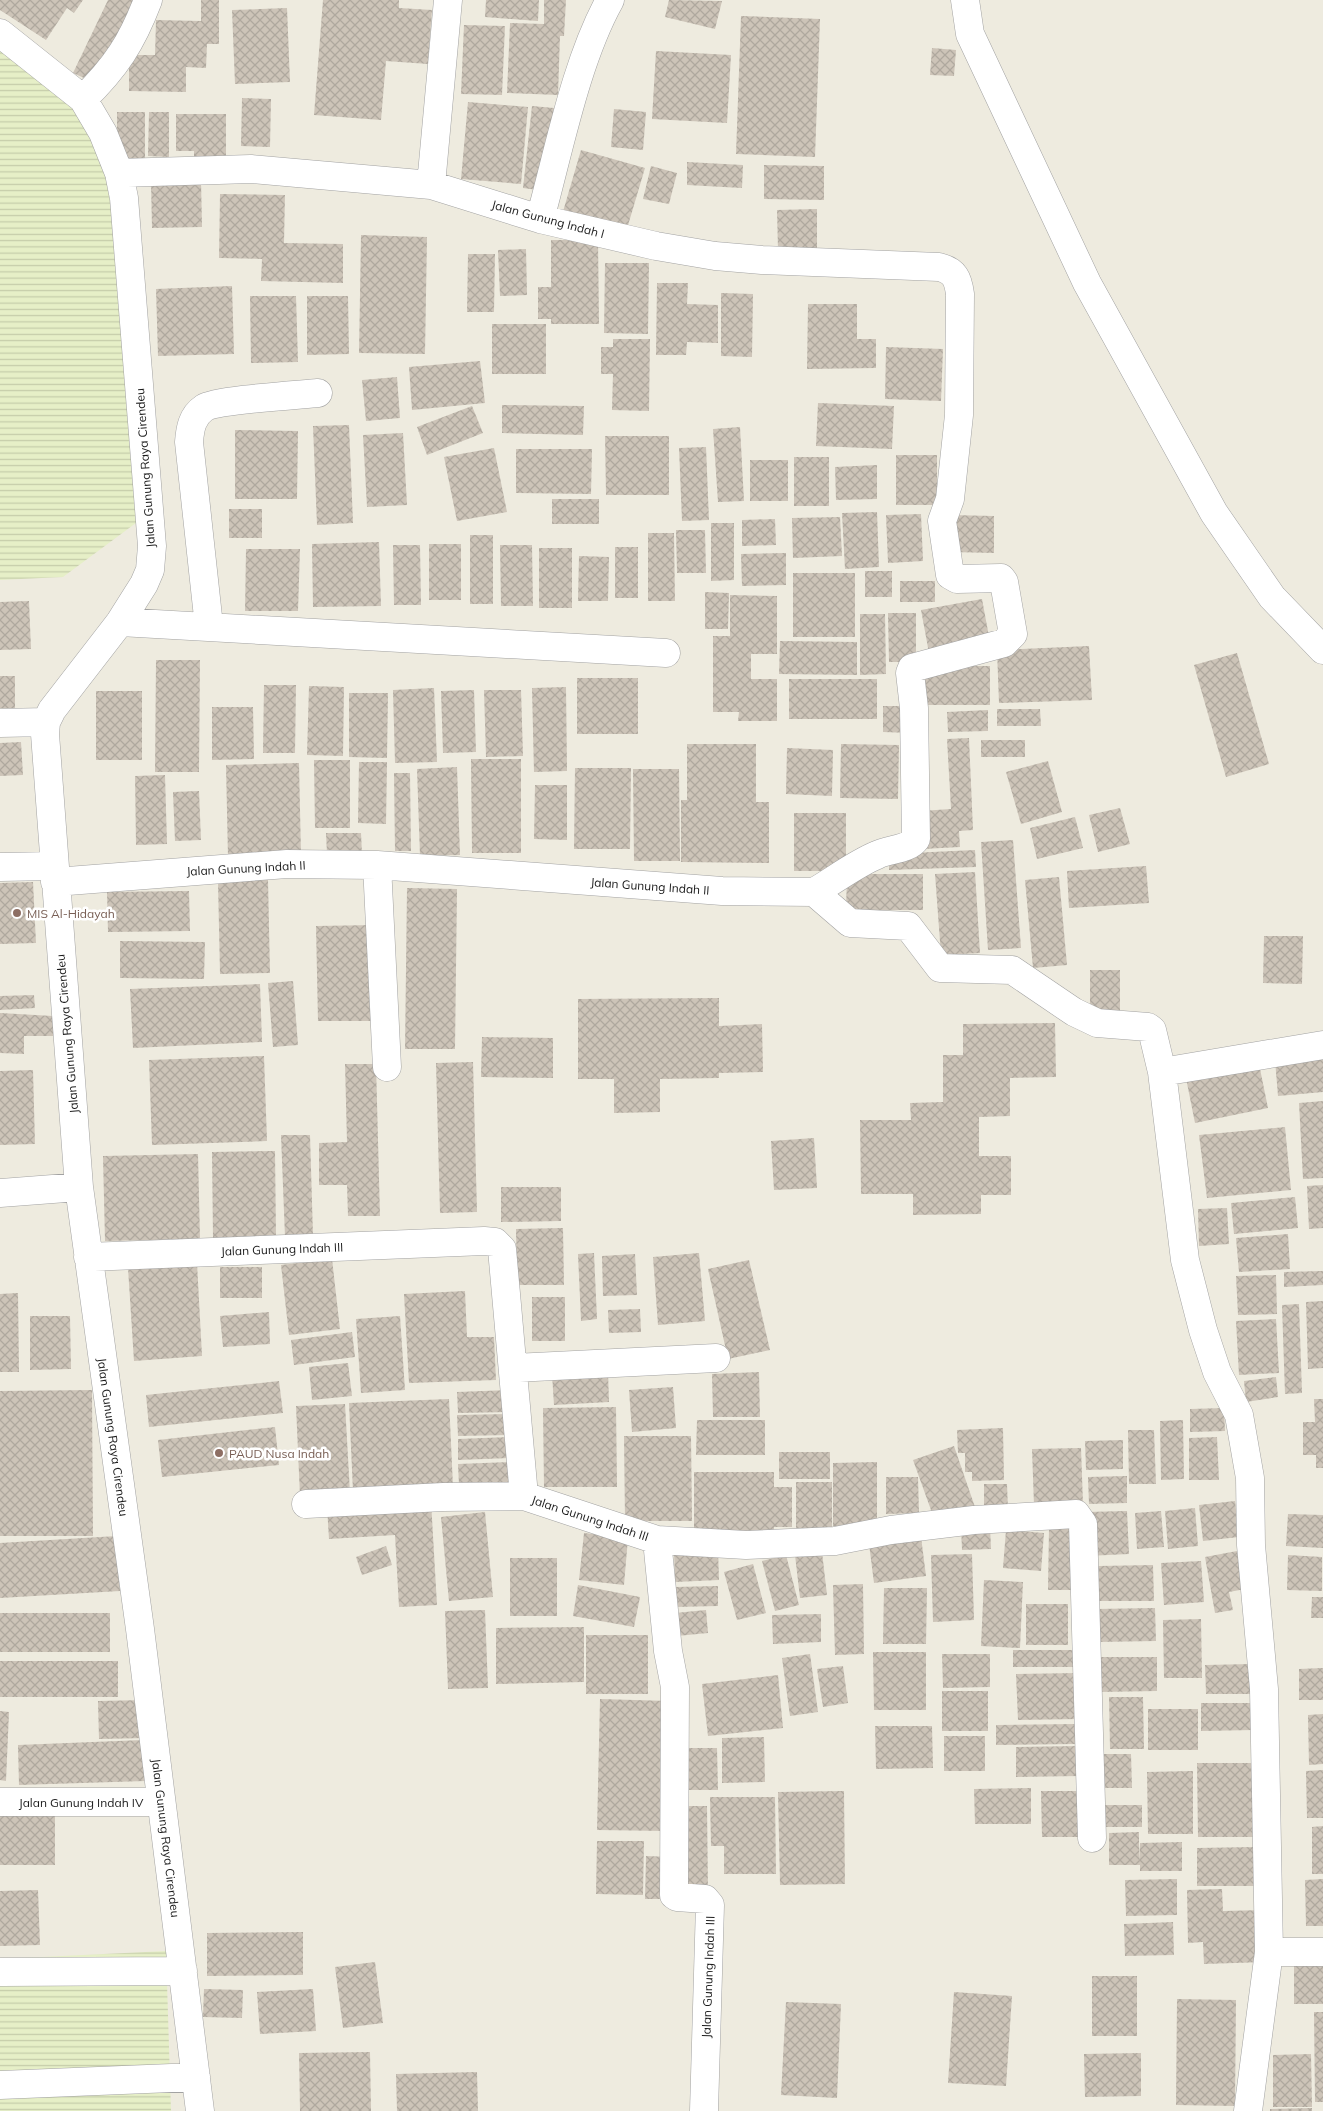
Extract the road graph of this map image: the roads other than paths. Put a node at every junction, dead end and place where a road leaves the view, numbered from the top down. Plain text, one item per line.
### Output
1 (148, 0) edge
2 (448, 0) edge
3 (610, 0) edge
4 (965, 0) edge
5 (0, 33) edge
6 (83, 99) junction
7 (119, 173) junction
8 (432, 185) junction
9 (540, 219) junction
10 (318, 393) dead end
11 (120, 622) junction
12 (209, 626) junction
13 (1323, 650) edge
14 (666, 653) dead end
15 (46, 722) junction
16 (0, 723) edge
17 (377, 865) junction
18 (0, 867) edge
19 (54, 874) junction
20 (814, 892) junction
21 (1323, 1045) edge
22 (387, 1067) dead end
23 (1162, 1072) junction
24 (79, 1187) junction
25 (0, 1194) edge
26 (88, 1258) junction
27 (716, 1358) dead end
28 (514, 1368) junction
29 (524, 1496) junction
30 (306, 1504) dead end
31 (658, 1540) junction
32 (0, 1802) edge
33 (161, 1802) junction
34 (1092, 1838) dead end
35 (1269, 1952) junction
36 (1323, 1952) edge
37 (183, 1971) junction
38 (0, 1972) edge
39 (196, 2077) junction
40 (0, 2085) edge
41 (200, 2111) edge
42 (704, 2111) edge
43 (1248, 2111) edge

1 - 6 street
2 - 8 street
3 - 9 street
4 - 13 street
5 - 6 street, Jalan Gunung Raya Cirendeu
6 - 7 street, Jalan Gunung Raya Cirendeu
7 - 8 street, Jalan Gunung Indah I
7 - 11 street, Jalan Gunung Raya Cirendeu
8 - 9 street, Jalan Gunung Indah I
9 - 20 street, Jalan Gunung Indah I
10 - 12 street
11 - 12 street
11 - 15 street, Jalan Gunung Raya Cirendeu
12 - 14 street
15 - 16 street
15 - 19 street, Jalan Gunung Raya Cirendeu
17 - 19 street, Jalan Gunung Indah II
17 - 20 street, Jalan Gunung Indah II
17 - 22 street
18 - 19 street, Jalan Gunung Indah II
19 - 24 street, Jalan Gunung Raya Cirendeu
20 - 23 street
21 - 23 street
23 - 35 street
24 - 25 street
24 - 26 street, Jalan Gunung Raya Cirendeu
26 - 28 street, Jalan Gunung Indah III
26 - 33 street, Jalan Gunung Raya Cirendeu
27 - 28 street
28 - 29 street, Jalan Gunung Indah III
29 - 30 street
29 - 31 street, Jalan Gunung Indah III
31 - 34 street
31 - 42 street, Jalan Gunung Indah III
32 - 33 street, Jalan Gunung Indah IV
33 - 37 street, Jalan Gunung Raya Cirendeu
35 - 36 street
35 - 43 street
37 - 38 street
37 - 39 street, Jalan Gunung Raya Cirendeu
39 - 40 street
39 - 41 street, Jalan Gunung Raya Cirendeu

